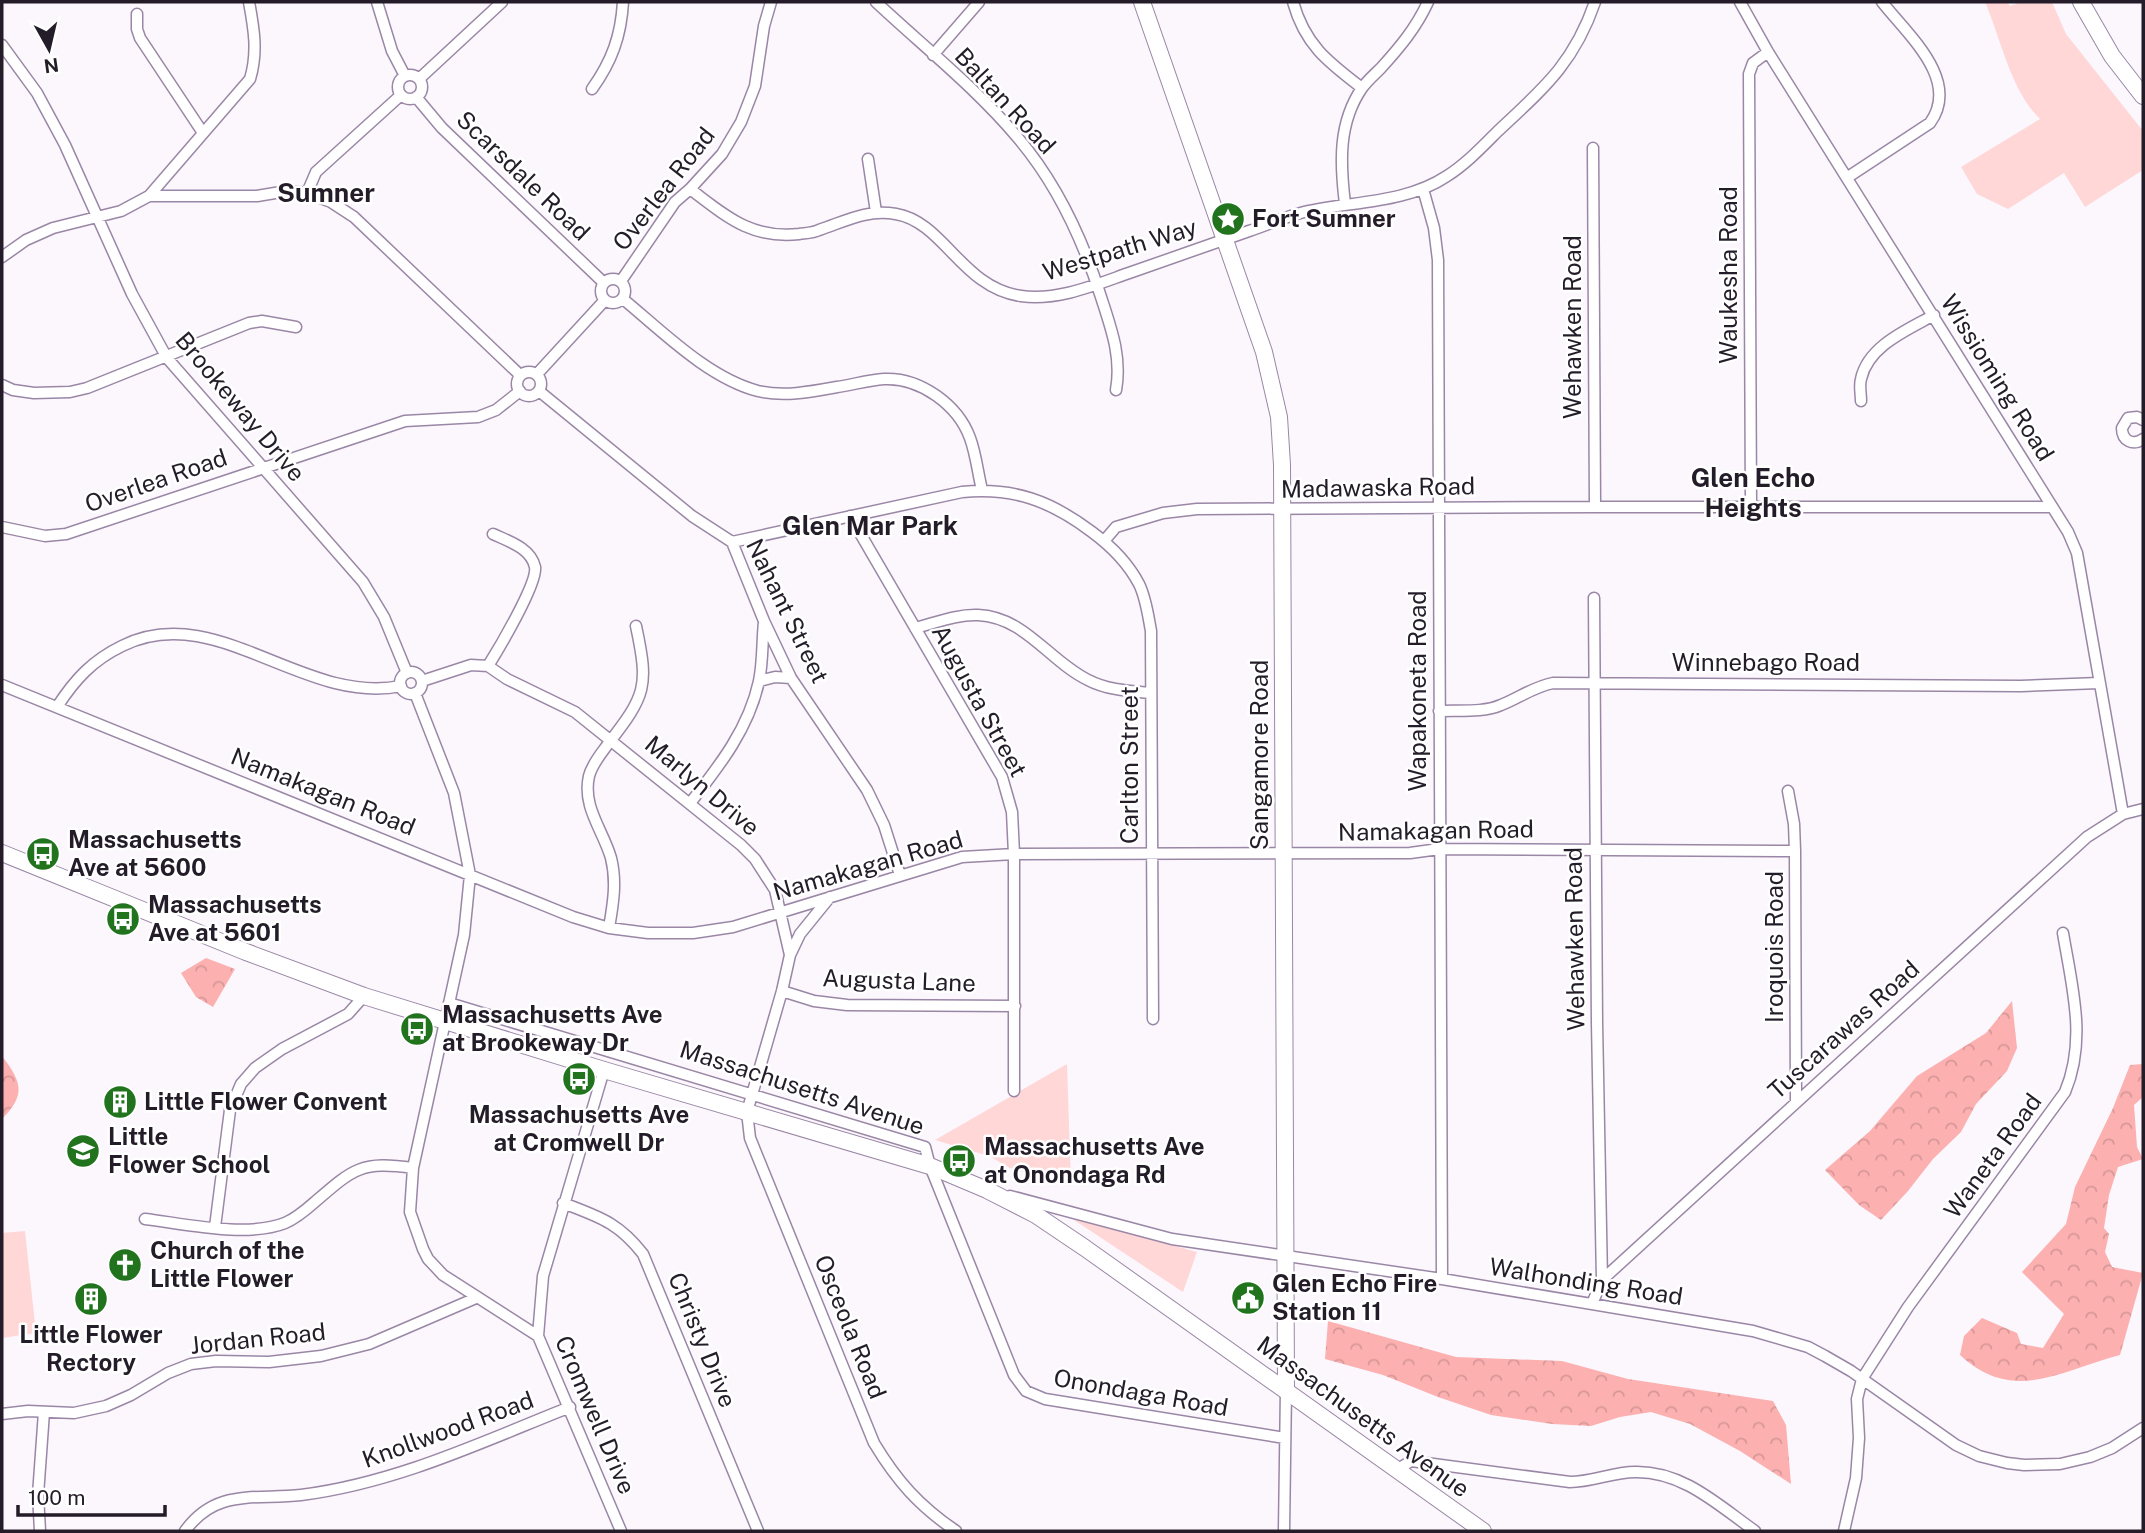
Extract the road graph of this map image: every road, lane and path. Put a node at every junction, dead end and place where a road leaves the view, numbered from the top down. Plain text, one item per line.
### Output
1 (249, 2) edge
2 (377, 2) edge
3 (502, 2) edge
4 (623, 2) edge
5 (771, 2) edge
6 (876, 2) edge
7 (979, 2) edge
8 (1142, 2) edge
9 (1293, 2) edge
10 (1428, 2) edge
11 (1595, 2) edge
12 (1740, 2) edge
13 (1882, 2) edge
14 (2081, 2) edge
15 (137, 14) dead end
16 (2, 45) edge
17 (1768, 52) junction
18 (933, 55) junction
19 (405, 76) junction
20 (419, 79) junction
21 (1362, 88) junction
22 (592, 89) dead end
23 (401, 95) junction
24 (2143, 96) edge
25 (416, 97) junction
26 (203, 133) junction
27 (1593, 148) dead end
28 (868, 159) dead end
29 (1848, 177) junction
30 (690, 189) junction
31 (1423, 190) junction
32 (307, 193) junction
33 (149, 196) junction
34 (1345, 204) junction
35 (876, 212) junction
36 (97, 215) junction
37 (1224, 239) junction
38 (2, 257) edge
39 (621, 281) junction
40 (604, 283) junction
41 (1097, 284) junction
42 (623, 299) junction
43 (605, 300) junction
44 (1934, 315) junction
45 (296, 327) dead end
46 (167, 358) junction
47 (537, 374) junction
48 (520, 375) junction
49 (2, 385) edge
50 (1116, 390) dead end
51 (520, 391) junction
52 (539, 391) junction
53 (1861, 401) dead end
54 (2143, 420) edge
55 (2143, 441) edge
56 (263, 467) junction
57 (982, 490) junction
58 (1751, 506) junction
59 (1595, 507) junction
60 (2052, 508) junction
61 (1439, 509) junction
62 (1282, 510) junction
63 (850, 516) junction
64 (2, 527) edge
65 (493, 534) dead end
66 (1104, 541) junction
67 (732, 542) junction
68 (1594, 598) dead end
69 (764, 621) junction
70 (636, 626) dead end
71 (915, 628) junction
72 (488, 666) junction
73 (407, 673) junction
74 (791, 678) junction
75 (422, 681) junction
76 (759, 681) junction
77 (2099, 683) junction
78 (1594, 684) junction
79 (2, 685) edge
80 (401, 685) junction
81 (415, 693) junction
82 (1151, 693) junction
83 (57, 707) junction
84 (1439, 711) junction
85 (612, 739) junction
86 (1788, 791) dead end
87 (691, 802) junction
88 (2143, 809) edge
89 (2123, 814) junction
90 (1439, 849) junction
91 (1595, 850) junction
92 (1795, 851) junction
93 (2, 853) edge
94 (1283, 853) junction
95 (1014, 854) junction
96 (1152, 854) junction
97 (470, 875) junction
98 (900, 875) junction
99 (831, 897) junction
100 (781, 913) junction
101 (609, 928) junction
102 (2063, 933) dead end
103 (790, 955) junction
104 (782, 991) junction
105 (364, 996) junction
106 (449, 1003) junction
107 (1015, 1006) junction
108 (1153, 1019) dead end
109 (444, 1022) junction
110 (604, 1070) junction
111 (1014, 1091) dead end
112 (752, 1094) junction
113 (1796, 1103) junction
114 (747, 1112) junction
115 (930, 1166) junction
116 (413, 1168) junction
117 (987, 1190) junction
118 (564, 1203) junction
119 (145, 1219) dead end
120 (215, 1227) junction
121 (1286, 1257) junction
122 (1442, 1279) junction
123 (1602, 1280) junction
124 (476, 1298) junction
125 (1592, 1304) junction
126 (538, 1336) junction
127 (1862, 1379) junction
128 (1286, 1389) junction
129 (570, 1407) junction
130 (44, 1412) junction
131 (2, 1414) edge
132 (2143, 1427) edge
133 (1285, 1438) junction
134 (1398, 1469) junction
135 (40, 1531) edge
136 (185, 1531) edge
137 (619, 1531) edge
138 (758, 1531) edge
139 (956, 1531) edge
140 (1284, 1531) edge
141 (1483, 1531) edge
142 (1755, 1531) edge
143 (1844, 1531) edge

1 - 26 street
2 - 19 street
3 - 20 street
4 - 22 street
5 - 30 street, Overlea Road
6 - 18 street, Baltan Road
7 - 18 street
8 - 37 main road, Sangamore Road
9 - 21 street
10 - 21 street
11 - 31 street, Westpath Way
12 - 17 street, Wissioming Road
13 - 29 street
14 - 24 main road
15 - 26 street
16 - 36 street, Brookeway Drive
17 - 29 street, Wissioming Road
17 - 58 street, Waukesha Road
18 - 41 street, Baltan Road
19 - 20 street
19 - 23 street
20 - 25 street
21 - 34 street
23 - 25 street
23 - 32 street
25 - 40 street, Scarsdale Road
26 - 33 street
27 - 59 street, Wehawken Road
28 - 35 street
29 - 44 street, Wissioming Road
30 - 35 street, Westpath Way
30 - 39 street, Overlea Road
31 - 34 street, Westpath Way
31 - 61 street, Wapakoneta Road
32 - 33 street
32 - 48 street
33 - 36 street
34 - 37 street, Westpath Way
35 - 41 street, Westpath Way
36 - 38 street
36 - 46 street, Brookeway Drive
37 - 41 street, Westpath Way
37 - 62 main road, Sangamore Road
39 - 40 street
39 - 42 street
40 - 43 street
41 - 50 street, Baltan Road
42 - 43 street
42 - 57 street
43 - 47 street
44 - 53 street
44 - 60 street, Wissioming Road
45 - 46 street
46 - 49 street
46 - 56 street, Brookeway Drive
47 - 48 street
47 - 52 street
48 - 51 street
51 - 52 street
51 - 56 street, Overlea Road
52 - 67 street, Nahant Street
54 - 55 street
56 - 64 street, Overlea Road
56 - 73 street, Brookeway Drive
57 - 63 street
57 - 66 street
58 - 59 street, Madawaska Road
58 - 60 street, Madawaska Road
59 - 61 street, Madawaska Road
60 - 77 street, Wissioming Road
61 - 62 street, Madawaska Road
61 - 84 street, Wapakoneta Road
62 - 66 street, Madawaska Road
62 - 94 main road, Sangamore Road
63 - 67 street
63 - 71 street, Augusta Street
65 - 72 street
66 - 82 street, Carlton Street
67 - 69 street, Nahant Street
68 - 78 street, Wehawken Road
69 - 74 street, Nahant Street
69 - 76 street
70 - 85 street
71 - 82 street
71 - 95 street, Augusta Street
72 - 75 street
72 - 85 street, Marlyn Drive
73 - 75 street
73 - 80 street
74 - 76 street
74 - 98 street, Nahant Street
75 - 81 street
76 - 87 street
77 - 78 street, Winnebago Road
77 - 89 street, Wissioming Road
78 - 84 street, Winnebago Road
78 - 91 street, Wehawken Road
79 - 83 street, Namakagan Road
80 - 81 street
80 - 83 street
81 - 97 street
82 - 96 street, Carlton Street
83 - 97 street, Namakagan Road
84 - 90 street, Wapakoneta Road
85 - 87 street, Marlyn Drive
85 - 101 street
86 - 92 street, Iroquois Road
87 - 100 street, Marlyn Drive
88 - 89 street, Tuscarawas Road
89 - 113 street, Tuscarawas Road
90 - 91 street, Namakagan Road
90 - 94 street, Namakagan Road
90 - 122 street, Wapakoneta Road
91 - 92 street, Namakagan Road
91 - 123 street, Wehawken Road
92 - 113 street, Iroquois Road
93 - 105 main road, Massachusetts Avenue
94 - 96 street, Namakagan Road
94 - 121 main road, Sangamore Road
95 - 96 street, Namakagan Road
95 - 98 street, Namakagan Road
95 - 107 street, Augusta Street
96 - 108 street, Carlton Street
97 - 101 street, Namakagan Road
97 - 106 street
98 - 99 street, Namakagan Road
99 - 100 street, Namakagan Road
99 - 103 street
100 - 101 street, Namakagan Road
100 - 103 street, Marlyn Drive
102 - 127 street, Waneta Road
103 - 104 street, Marlyn Drive
104 - 107 street, Augusta Lane
104 - 112 street, Marlyn Drive
105 - 109 main road, Massachusetts Avenue
105 - 120 street
106 - 109 street
106 - 112 street, Massachusetts Avenue
107 - 111 street, Augusta Street
109 - 110 main road, Massachusetts Avenue
109 - 116 street
110 - 114 main road, Massachusetts Avenue
110 - 118 street, Cromwell Drive
112 - 114 street, Marlyn Drive
112 - 115 street, Massachusetts Avenue
113 - 123 street, Tuscarawas Road
114 - 115 main road, Massachusetts Avenue
114 - 139 street, Osceola Road
115 - 117 main road, Massachusetts Avenue
115 - 133 street, Onondaga Road
116 - 120 street
116 - 124 street
117 - 121 street, Walhonding Road
117 - 128 main road, Massachusetts Avenue
118 - 126 street, Cromwell Drive
118 - 138 street, Christy Drive
119 - 120 street
121 - 122 street, Walhonding Road
121 - 128 main road, Sangamore Road
122 - 125 street, Walhonding Road
123 - 125 street, Tuscarawas Road
124 - 126 street
124 - 130 street, Jordan Road
125 - 127 street, Walhonding Road
126 - 129 street, Cromwell Drive
127 - 132 street, Walhonding Road
127 - 143 street
128 - 133 street, Sangamore Road
128 - 134 main road, Massachusetts Avenue
129 - 136 street, Knollwood Road
129 - 137 street, Cromwell Drive
130 - 131 street, Jordan Road
130 - 135 street
133 - 140 street, Sangamore Road
134 - 141 main road, Massachusetts Avenue
134 - 142 street

